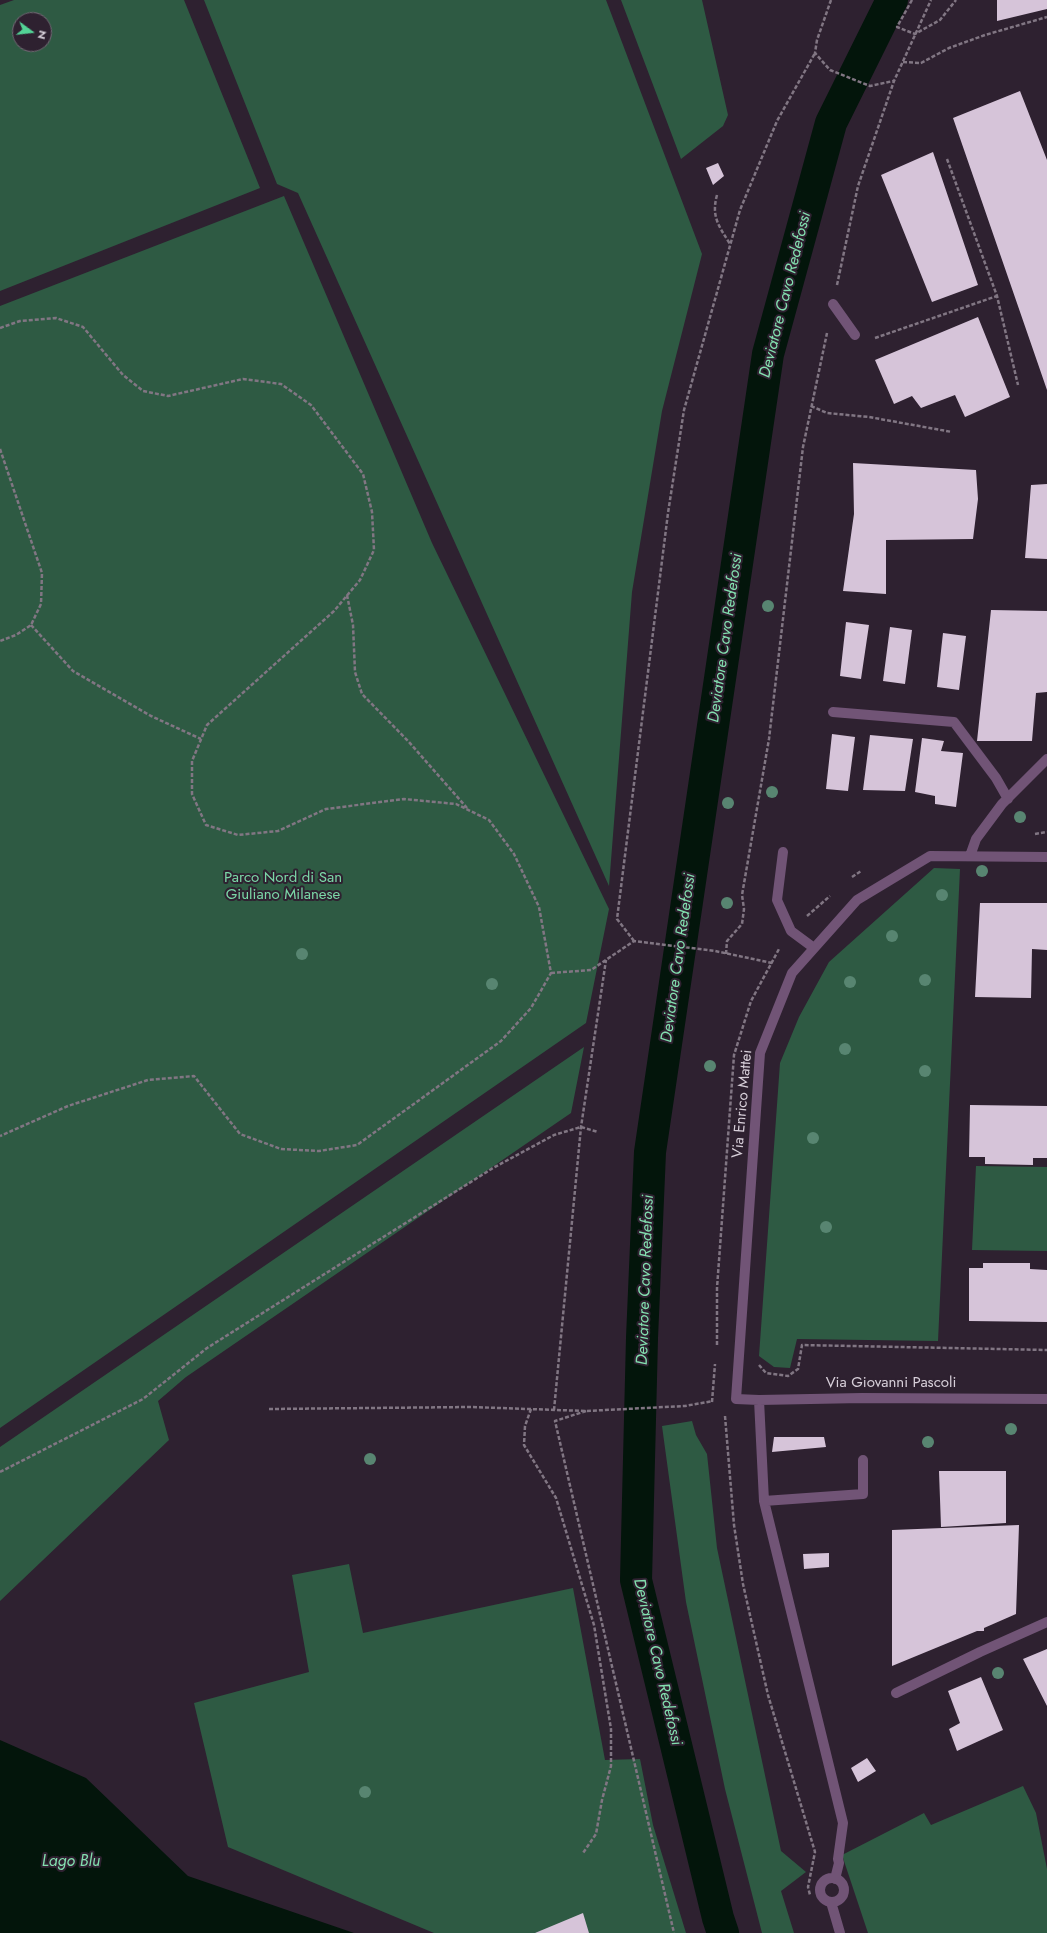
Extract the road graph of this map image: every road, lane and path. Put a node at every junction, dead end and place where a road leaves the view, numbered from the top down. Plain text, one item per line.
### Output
1 (830, 0) edge
2 (912, 0) edge
3 (931, 0) edge
4 (956, 0) edge
5 (1047, 17) edge
6 (915, 34) junction
7 (815, 53) junction
8 (903, 62) junction
9 (894, 81) junction
10 (947, 159) dead end
11 (717, 195) dead end
12 (730, 245) junction
13 (997, 296) junction
14 (833, 304) junction
15 (0, 328) edge
16 (855, 335) joint
17 (1018, 385) dead end
18 (811, 406) junction
19 (952, 432) dead end
20 (0, 449) edge
21 (347, 595) junction
22 (31, 625) junction
23 (0, 640) edge
24 (833, 712) dead end
25 (201, 739) junction
26 (1047, 759) edge
27 (1008, 799) junction
28 (469, 810) junction
29 (1047, 832) edge
30 (1032, 835) dead end
31 (783, 852) dead end
32 (970, 856) junction
33 (1047, 857) edge
34 (864, 870) dead end
35 (850, 878) dead end
36 (832, 894) dead end
37 (791, 931) junction
38 (634, 941) junction
39 (814, 948) junction
40 (726, 954) junction
41 (606, 960) junction
42 (770, 962) junction
43 (551, 973) junction
44 (792, 973) junction
45 (581, 1127) junction
46 (598, 1132) dead end
47 (0, 1136) edge
48 (717, 1347) dead end
49 (1047, 1350) edge
50 (755, 1360) dead end
51 (716, 1362) dead end
52 (736, 1399) junction
53 (1047, 1399) edge
54 (759, 1400) junction
55 (712, 1402) junction
56 (270, 1409) dead end
57 (531, 1409) junction
58 (554, 1410) junction
59 (586, 1411) junction
60 (863, 1460) dead end
61 (0, 1472) edge
62 (764, 1501) junction
63 (1047, 1622) edge
64 (896, 1693) dead end
65 (583, 1853) dead end
66 (835, 1879) junction
67 (811, 1897) dead end
68 (831, 1902) junction
69 (674, 1933) edge
70 (840, 1933) edge

1 - 7 path
2 - 6 path
3 - 6 path
4 - 6 path
5 - 8 path
6 - 8 path
7 - 9 path
7 - 12 path
8 - 9 path
9 - 14 path
10 - 13 path
11 - 12 path
12 - 38 path
13 - 16 path
13 - 17 path
14 - 16 street
14 - 18 path
15 - 21 path
18 - 19 path
18 - 40 path
20 - 22 path
21 - 25 path
21 - 28 path
22 - 23 path
22 - 25 path
24 - 27 street
25 - 28 path
26 - 27 street
27 - 32 street
28 - 43 path
29 - 30 path
31 - 37 street
32 - 33 street, Via Enrico Mattei
32 - 39 street, Via Enrico Mattei
34 - 35 path
36 - 37 path
37 - 39 street
37 - 42 path
38 - 40 path
38 - 41 path
39 - 44 street, Via Enrico Mattei
40 - 42 path
41 - 43 path
41 - 45 path
42 - 44 path
42 - 48 path
43 - 47 path
44 - 52 street, Via Enrico Mattei
45 - 46 path
45 - 58 path
45 - 61 path
49 - 50 path
51 - 55 path
52 - 54 street, Via Giovanni Pascoli
52 - 55 path
52 - 67 path
53 - 54 street, Via Giovanni Pascoli
54 - 62 street
55 - 59 path
56 - 57 path
57 - 58 path
57 - 65 path
58 - 59 path
59 - 69 path
60 - 62 street
62 - 66 street
63 - 64 street
66 - 68 street
66 - 68 street
68 - 70 street

